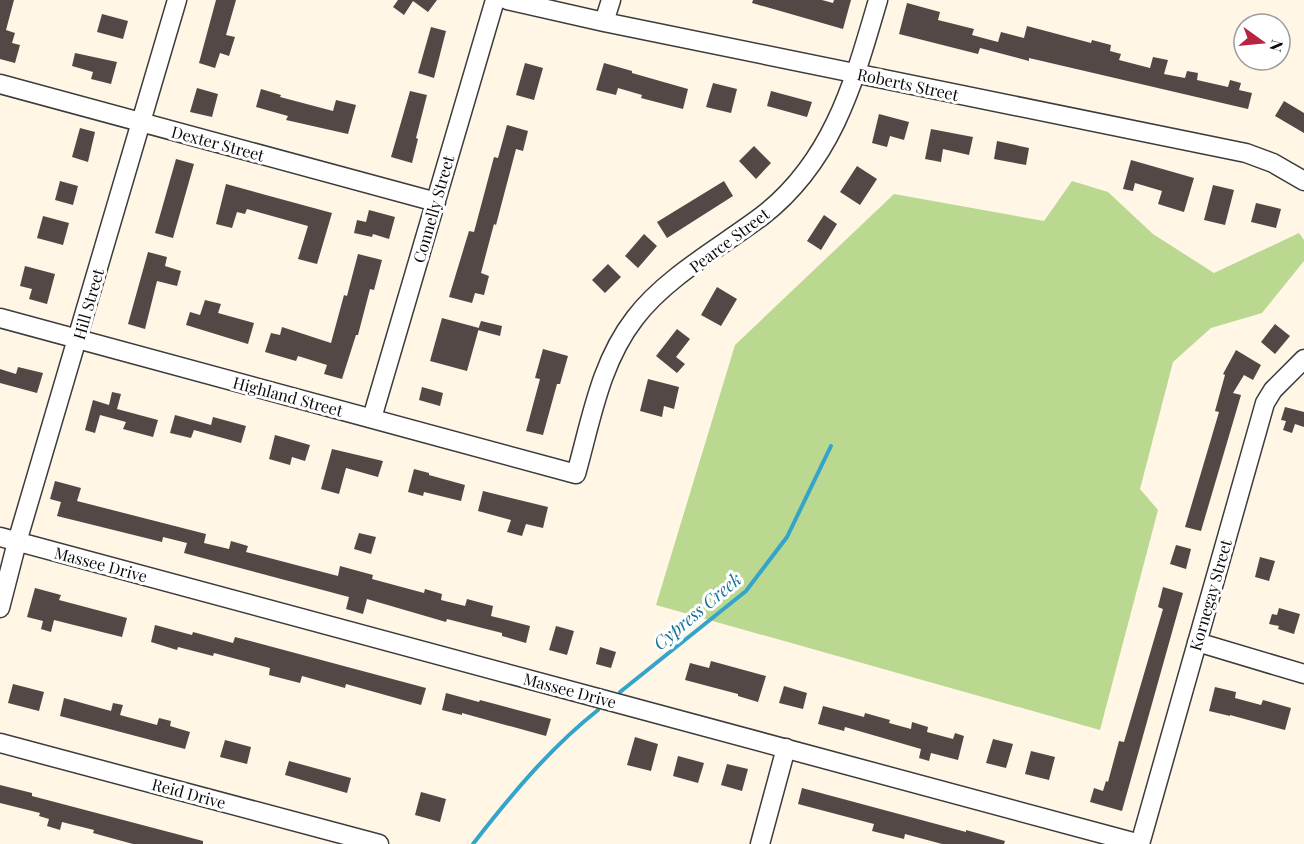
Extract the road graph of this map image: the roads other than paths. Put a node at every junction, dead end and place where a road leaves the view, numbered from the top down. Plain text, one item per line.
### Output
1 (177, 0) edge
2 (495, 0) edge
3 (507, 0) edge
4 (611, 0) edge
5 (878, 0) edge
6 (604, 22) junction
7 (856, 73) junction
8 (0, 84) edge
9 (141, 123) junction
10 (1304, 181) edge
11 (436, 202) junction
12 (0, 318) edge
13 (77, 340) junction
14 (1304, 359) edge
15 (372, 418) junction
16 (576, 474) joint
17 (9, 540) edge
18 (0, 608) edge
19 (1197, 642) junction
20 (1304, 674) edge
21 (0, 743) edge
22 (786, 748) junction
23 (379, 844) edge
24 (760, 844) edge
25 (1140, 844) edge

1 - 9 street, Hill Street
2 - 11 street, Connelly Street
3 - 6 street, Roberts Street
4 - 6 street
5 - 7 street, Pearce Street
6 - 7 street, Roberts Street
7 - 10 street, Roberts Street
7 - 16 street, Pearce Street
8 - 9 street, Dexter Street
9 - 11 street, Dexter Street
9 - 13 street, Hill Street
11 - 15 street, Connelly Street
12 - 13 street, Highland Street
13 - 15 street, Highland Street
13 - 17 street, Hill Street
14 - 19 street, Kornegay Street
15 - 16 street, Highland Street
17 - 18 street, Hill Street
17 - 22 street, Massee Drive
19 - 20 street
19 - 25 street, Kornegay Street
21 - 23 street, Reid Drive
22 - 24 street
22 - 25 street, Massee Drive

